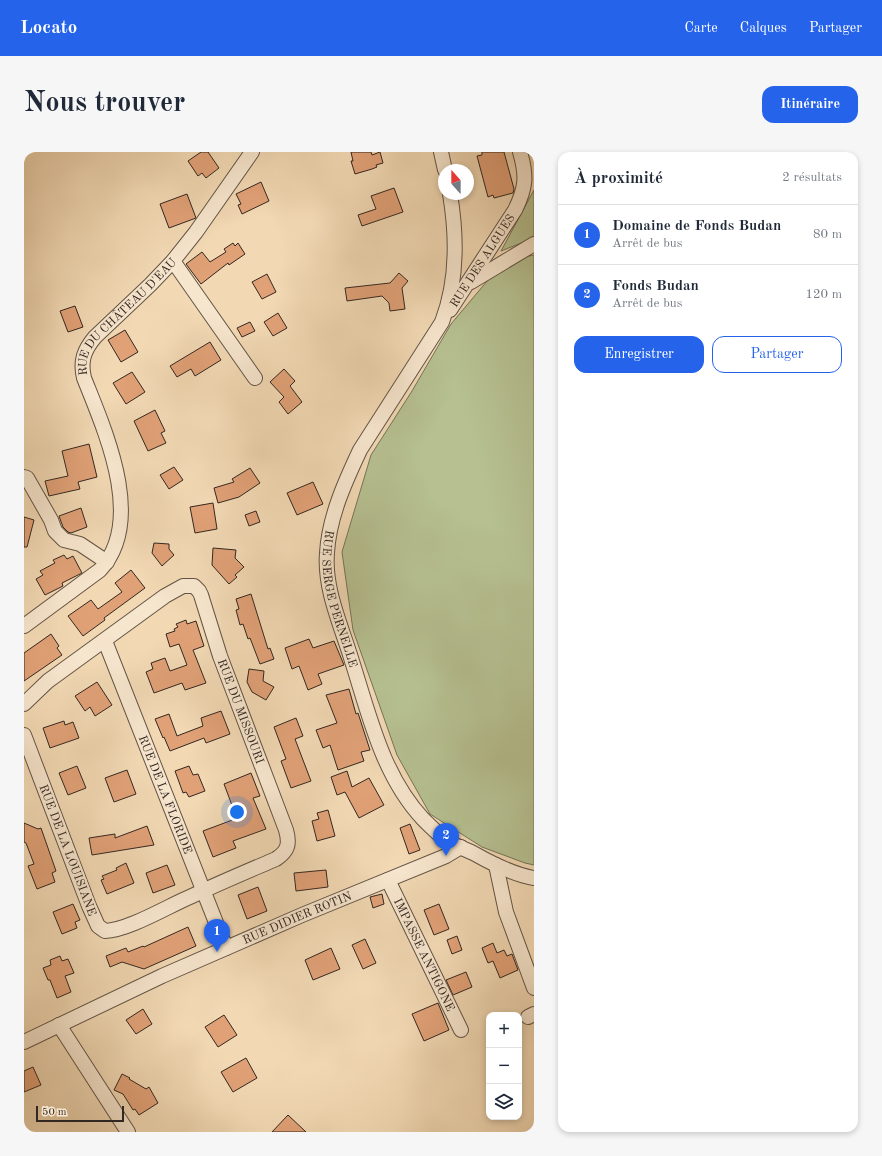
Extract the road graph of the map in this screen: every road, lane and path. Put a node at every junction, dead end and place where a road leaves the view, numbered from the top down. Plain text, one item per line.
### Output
1 (252, 152) edge
2 (441, 152) edge
3 (520, 152) edge
4 (444, 164) edge
5 (451, 200) edge
6 (534, 244) edge
7 (173, 260) junction
8 (466, 286) junction
9 (442, 322) junction
10 (254, 378) dead end
11 (24, 477) edge
12 (107, 562) junction
13 (24, 626) edge
14 (104, 640) junction
15 (24, 704) edge
16 (24, 735) edge
17 (462, 847) junction
18 (496, 865) junction
19 (534, 878) edge
20 (388, 880) junction
21 (202, 891) junction
22 (226, 948) junction
23 (534, 988) edge
24 (59, 1025) junction
25 (461, 1030) dead end
26 (24, 1042) edge
27 (128, 1132) edge

1 - 7 street, RUE DU CHÂTEAU D'EAU
2 - 4 street
3 - 8 street, RUE DES ALGUES
5 - 9 street, RUE SERGE PERNELLE
6 - 8 street
7 - 10 street
7 - 12 street, RUE DU CHÂTEAU D'EAU
8 - 9 street, RUE DES ALGUES
9 - 17 street, RUE SERGE PERNELLE
11 - 12 street
12 - 13 street, RUE DU CHÂTEAU D'EAU
14 - 15 street
14 - 21 street, RUE DE LA FLORIDE
14 - 21 street, RUE DU MISSOURI
16 - 21 street, RUE DE LA LOUISIANE
17 - 18 street, RUE SERGE PERNELLE
17 - 20 street, RUE DIDIER ROTIN
18 - 19 street, RUE SERGE PERNELLE
18 - 23 street
20 - 22 street, RUE DIDIER ROTIN
20 - 25 street, IMPASSE ANTIGONE
21 - 22 street, RUE DE LA FLORIDE
22 - 24 street, RUE DIDIER ROTIN
24 - 26 street, RUE DIDIER ROTIN
24 - 27 street

